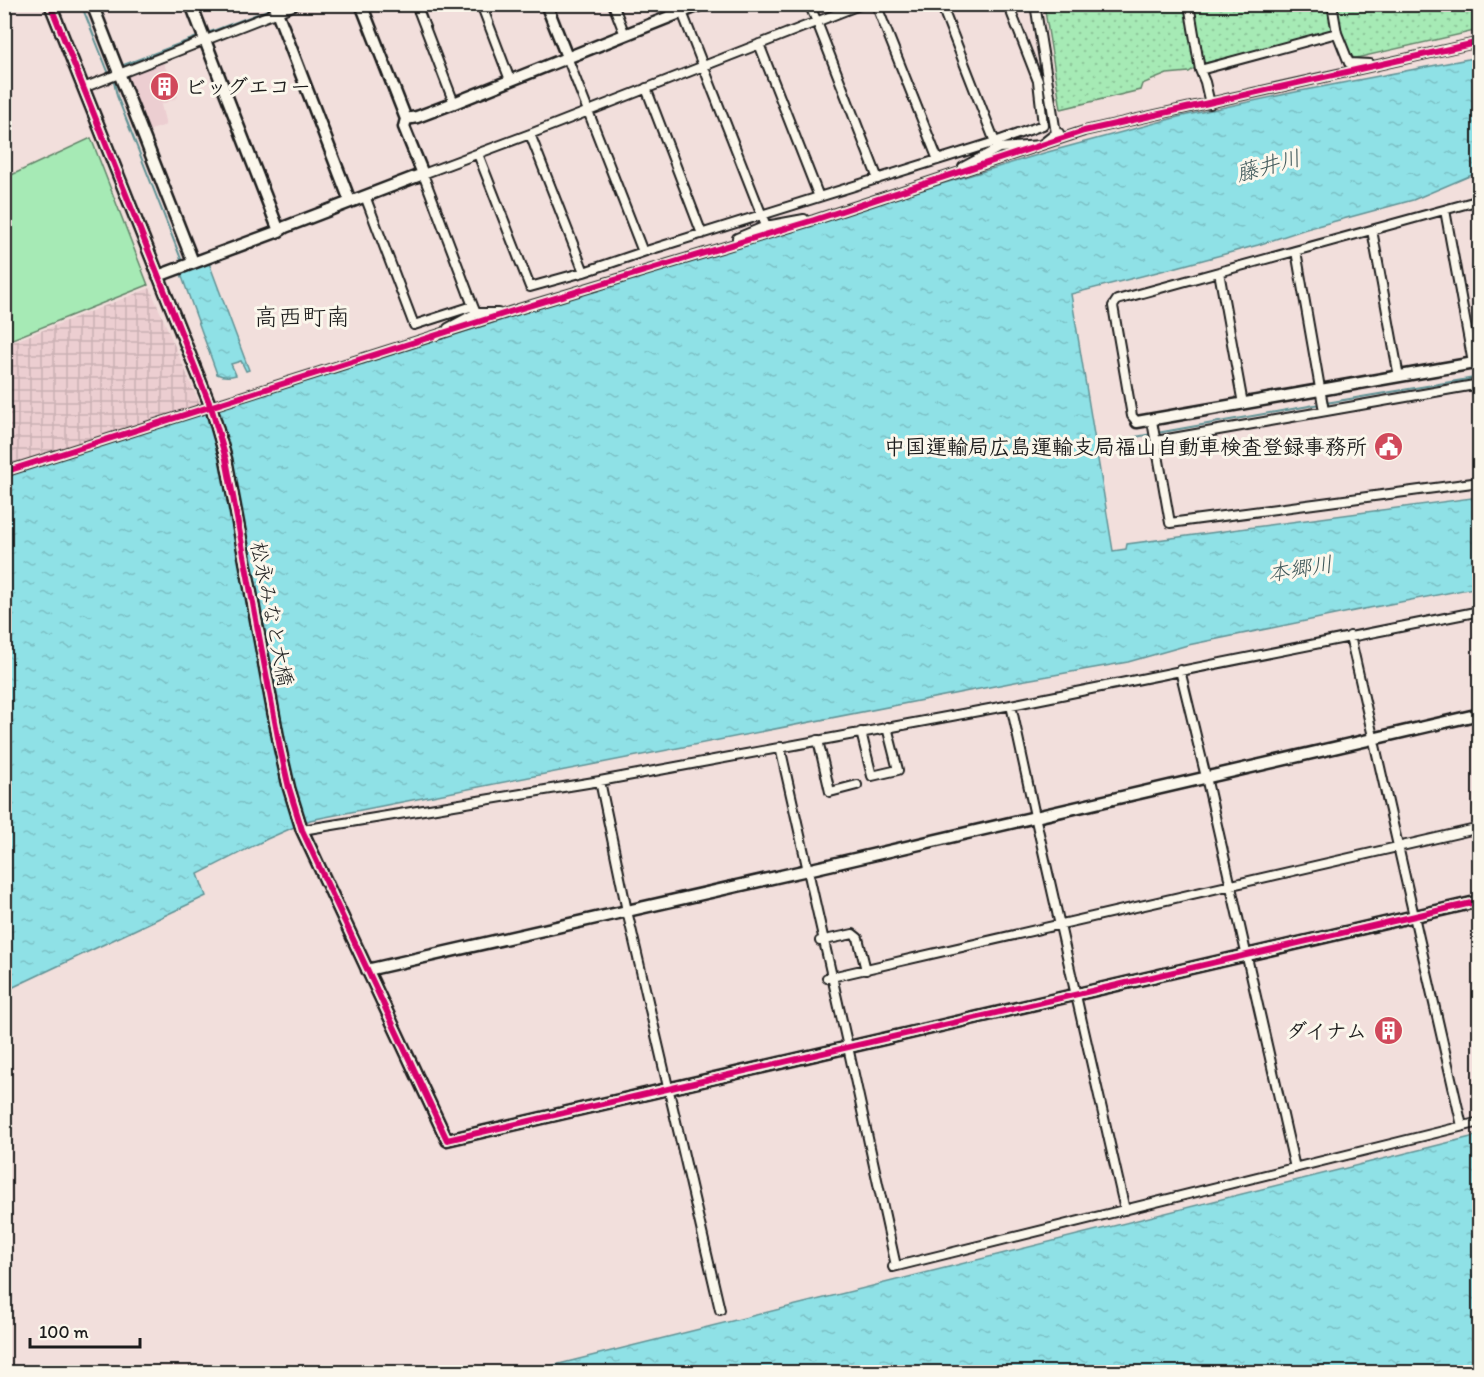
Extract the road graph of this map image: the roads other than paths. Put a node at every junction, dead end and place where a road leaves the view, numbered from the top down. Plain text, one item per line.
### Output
1 (50, 4) edge
2 (92, 4) edge
3 (191, 4) edge
4 (298, 4) edge
5 (361, 4) edge
6 (416, 4) edge
7 (481, 4) edge
8 (546, 4) edge
9 (613, 4) edge
10 (702, 4) edge
11 (809, 4) edge
12 (862, 4) edge
13 (876, 4) edge
14 (941, 4) edge
15 (1008, 4) edge
16 (1035, 4) edge
17 (1189, 4) edge
18 (1332, 4) edge
19 (275, 9) edge
20 (682, 12) junction
21 (817, 22) junction
22 (1337, 33) junction
23 (625, 35) junction
24 (204, 37) junction
25 (1479, 42) edge
26 (759, 44) junction
27 (567, 57) junction
28 (1383, 64) junction
29 (703, 66) junction
30 (1200, 70) junction
31 (115, 73) junction
32 (510, 80) junction
33 (83, 88) junction
34 (646, 88) junction
35 (454, 103) junction
36 (1210, 104) junction
37 (588, 111) junction
38 (406, 119) junction
39 (1084, 131) junction
40 (1056, 133) junction
41 (530, 134) junction
42 (997, 145) junction
43 (1042, 145) junction
44 (478, 154) junction
45 (938, 160) junction
46 (963, 171) junction
47 (423, 174) junction
48 (878, 179) junction
49 (364, 196) junction
50 (819, 197) junction
51 (1479, 200) edge
52 (350, 201) junction
53 (1445, 210) junction
54 (762, 216) junction
55 (814, 220) junction
56 (766, 226) junction
57 (1372, 230) junction
58 (279, 231) junction
59 (702, 234) junction
60 (723, 247) junction
61 (1296, 251) junction
62 (643, 252) junction
63 (187, 265) junction
64 (584, 272) junction
65 (1219, 272) junction
66 (158, 276) junction
67 (522, 308) junction
68 (474, 310) junction
69 (441, 334) junction
70 (1476, 363) edge
71 (1399, 377) junction
72 (1479, 384) edge
73 (1321, 394) junction
74 (1243, 404) junction
75 (211, 409) junction
76 (1324, 411) junction
77 (1152, 420) junction
78 (1137, 422) joint
79 (1156, 441) junction
80 (4, 472) edge
81 (1479, 482) edge
82 (1479, 611) edge
83 (1350, 636) junction
84 (1180, 670) junction
85 (1011, 705) junction
86 (1479, 714) edge
87 (887, 727) junction
88 (861, 732) junction
89 (1374, 738) junction
90 (818, 740) junction
91 (780, 747) junction
92 (1206, 777) junction
93 (600, 781) junction
94 (857, 785) dead end
95 (1035, 816) junction
96 (301, 827) junction
97 (1479, 828) edge
98 (1398, 846) junction
99 (808, 870) junction
100 (1231, 885) junction
101 (1479, 901) edge
102 (627, 910) junction
103 (1414, 915) junction
104 (1060, 925) junction
105 (821, 940) junction
106 (1247, 954) junction
107 (367, 970) junction
108 (866, 970) junction
109 (830, 978) junction
110 (1076, 994) junction
111 (848, 1047) junction
112 (669, 1088) junction
113 (1479, 1122) edge
114 (1462, 1126) junction
115 (1295, 1168) junction
116 (1125, 1210) junction
117 (720, 1310) dead end

1 - 33 street, 松永みなと大橋
2 - 31 street
3 - 24 street
4 - 19 street
5 - 38 street
6 - 35 street
7 - 32 street
8 - 27 street
9 - 23 street
10 - 20 street
11 - 21 street
12 - 21 street
13 - 45 street
14 - 42 street
15 - 42 street
16 - 40 street
17 - 30 street
18 - 22 street
19 - 24 street
19 - 52 street
20 - 23 street
20 - 29 street
21 - 26 street
21 - 48 street
22 - 28 street
22 - 30 street
23 - 27 street
24 - 31 street
24 - 58 street
25 - 28 street
26 - 29 street
26 - 50 street
27 - 32 street
27 - 37 street
28 - 36 street
29 - 34 street
29 - 54 street
30 - 36 street
31 - 33 street
31 - 63 street
32 - 35 street
33 - 66 street, 松永みなと大橋
34 - 37 street
34 - 59 street
35 - 38 street
36 - 39 street
37 - 41 street
37 - 62 street
38 - 47 street
39 - 40 street
39 - 43 street
40 - 43 street
41 - 44 street
41 - 64 street
42 - 43 street
42 - 45 street
42 - 46 street
43 - 46 street
44 - 47 street
44 - 64 street
45 - 48 street
46 - 55 street
47 - 49 street
47 - 68 street
48 - 50 street
49 - 52 street
49 - 68 street
50 - 54 street
51 - 53 street
52 - 58 street
53 - 57 street
53 - 70 street
54 - 56 street
54 - 59 street
55 - 56 street
55 - 60 street
56 - 60 street
57 - 61 street
57 - 71 street
58 - 63 street
59 - 62 street
60 - 67 street
61 - 65 street
61 - 73 street
62 - 64 street
63 - 66 street
65 - 74 street
65 - 78 street
66 - 75 street, 松永みなと大橋
67 - 68 street
67 - 69 street
68 - 69 street
69 - 75 street
70 - 71 street
71 - 73 street
72 - 76 street
73 - 74 street
73 - 76 street
74 - 77 street
75 - 80 street
75 - 96 street, 松永みなと大橋
76 - 79 street
77 - 78 street
77 - 79 street
79 - 81 street
82 - 83 street
83 - 84 street
83 - 89 street
84 - 85 street
84 - 92 street
85 - 87 street
85 - 95 street
86 - 89 street
87 - 88 street
87 - 88 street
88 - 90 street
89 - 92 street
89 - 98 street
90 - 91 street
90 - 94 street
91 - 93 street
91 - 99 street
92 - 95 street
92 - 100 street
93 - 96 street
93 - 102 street
95 - 99 street
95 - 104 street
96 - 107 street, 松永みなと大橋
97 - 98 street
98 - 100 street
98 - 103 street
99 - 102 street
99 - 105 street
100 - 104 street
100 - 106 street
101 - 103 street
102 - 107 street
102 - 112 street
103 - 106 street
103 - 114 street
104 - 108 street
104 - 110 street
105 - 108 street
105 - 109 street
106 - 110 street
106 - 115 street
107 - 112 street, 松永みなと大橋
108 - 109 street
109 - 111 street
110 - 111 street
110 - 116 street
111 - 112 street
111 - 116 street
112 - 117 street
113 - 114 street
114 - 115 street
115 - 116 street

